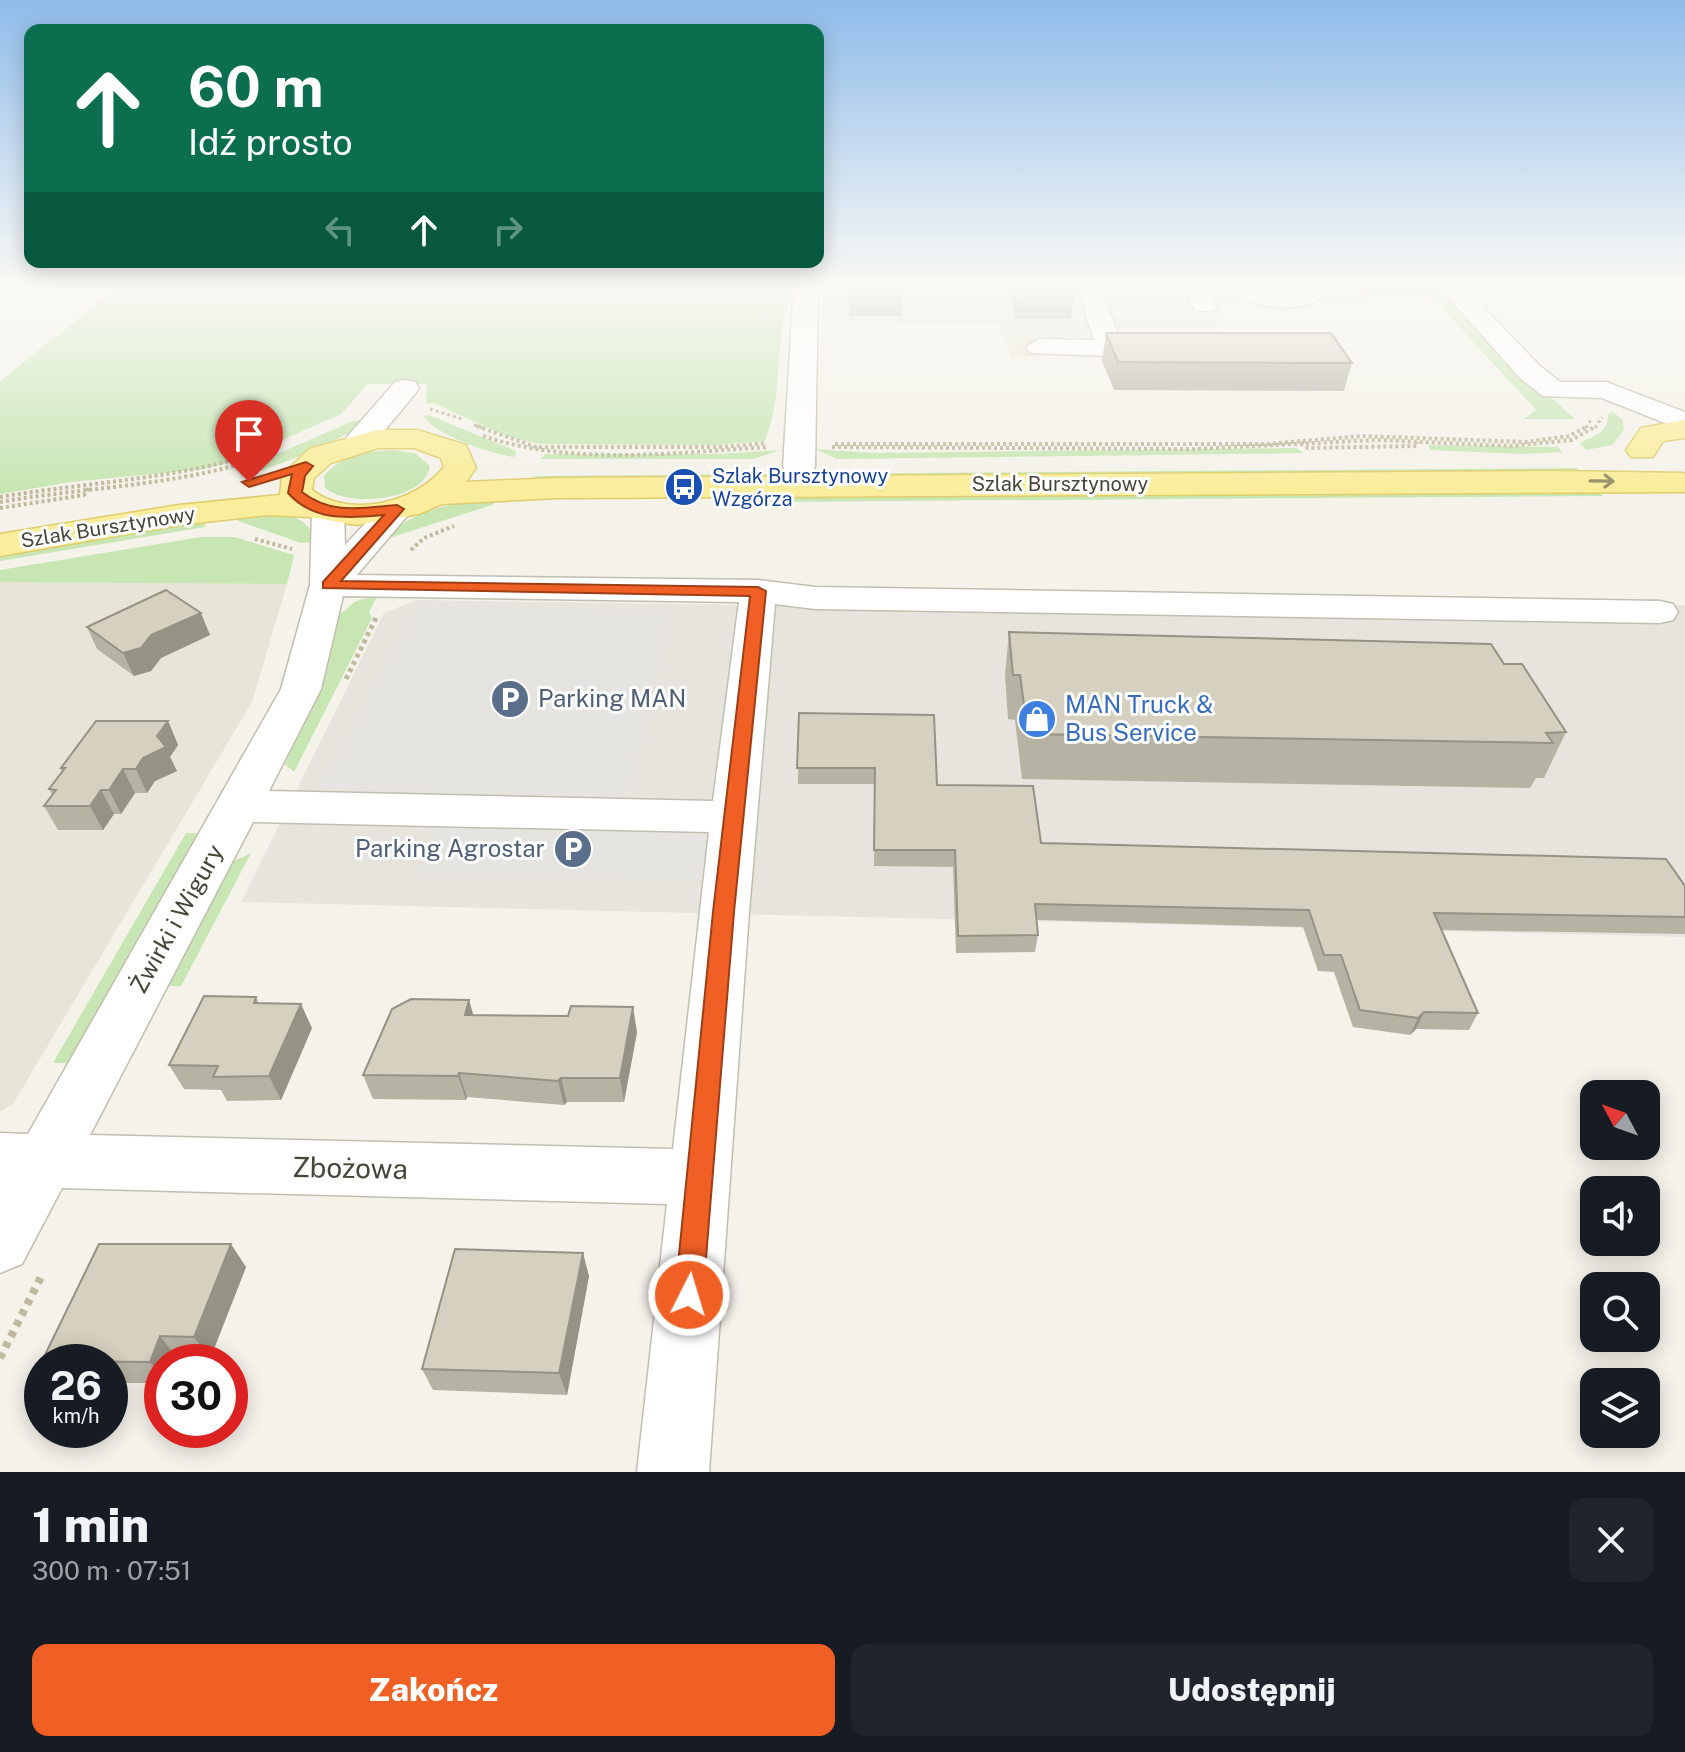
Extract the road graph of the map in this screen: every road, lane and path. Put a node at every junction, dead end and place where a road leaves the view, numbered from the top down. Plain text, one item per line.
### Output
1 (806, 352) edge
2 (1511, 352) edge
3 (1606, 403) junction
4 (417, 420) junction
5 (1685, 422) edge
6 (1685, 429) edge
7 (1416, 439) junction
8 (1556, 439) junction
9 (1297, 440) junction
10 (1646, 442) junction
11 (358, 443) junction
12 (769, 443) dead end
13 (1561, 443) junction
14 (1302, 444) junction
15 (538, 449) junction
16 (296, 451) junction
17 (806, 452) junction
18 (1569, 452) dead end
19 (460, 460) junction
20 (534, 460) dead end
21 (1684, 484) edge
22 (91, 485) junction
23 (437, 494) junction
24 (0, 499) edge
25 (0, 508) edge
26 (397, 509) junction
27 (320, 510) junction
28 (0, 525) edge
29 (0, 545) edge
30 (328, 585) junction
31 (758, 591) junction
32 (1660, 612) dead end
33 (239, 806) junction
34 (734, 817) junction
35 (22, 1160) edge
36 (700, 1177) junction
37 (0, 1243) edge
38 (49, 1263) dead end
39 (0, 1358) edge
40 (673, 1472) edge

1 - 17 street
2 - 3 street
3 - 5 street
3 - 8 path
3 - 10 street
3 - 13 path
4 - 11 main road, Szlak Bursztynowy
4 - 11 street
4 - 15 path
4 - 15 path
4 - 19 main road
6 - 10 main road, Szlak Bursztynowy
7 - 8 path
7 - 9 path
7 - 13 path
7 - 14 path
8 - 13 path
9 - 14 path
9 - 17 path
10 - 17 main road, Szlak Bursztynowy
10 - 21 main road
11 - 16 main road, Szlak Bursztynowy
12 - 15 path
13 - 18 path
14 - 17 path
15 - 17 path
15 - 20 path
16 - 22 path
16 - 27 main road
16 - 28 main road, Szlak Bursztynowy
17 - 19 main road, Szlak Bursztynowy
19 - 23 main road
23 -> 21 main road, Szlak Bursztynowy
22 - 24 path
22 - 25 path
23 - 26 main road, Szlak Bursztynowy
26 - 27 main road, Szlak Bursztynowy
26 - 30 street, Żwirki i Wigury
27 - 29 main road, Szlak Bursztynowy
27 - 30 street, Żwirki i Wigury
30 - 31 street
30 - 33 street, Żwirki i Wigury
31 - 32 street
31 - 34 street
33 - 34 street
33 - 35 street, Żwirki i Wigury
34 - 36 street
35 - 36 street, Zbożowa
35 - 37 street, Żwirki i Wigury
36 - 40 street
38 - 39 path

